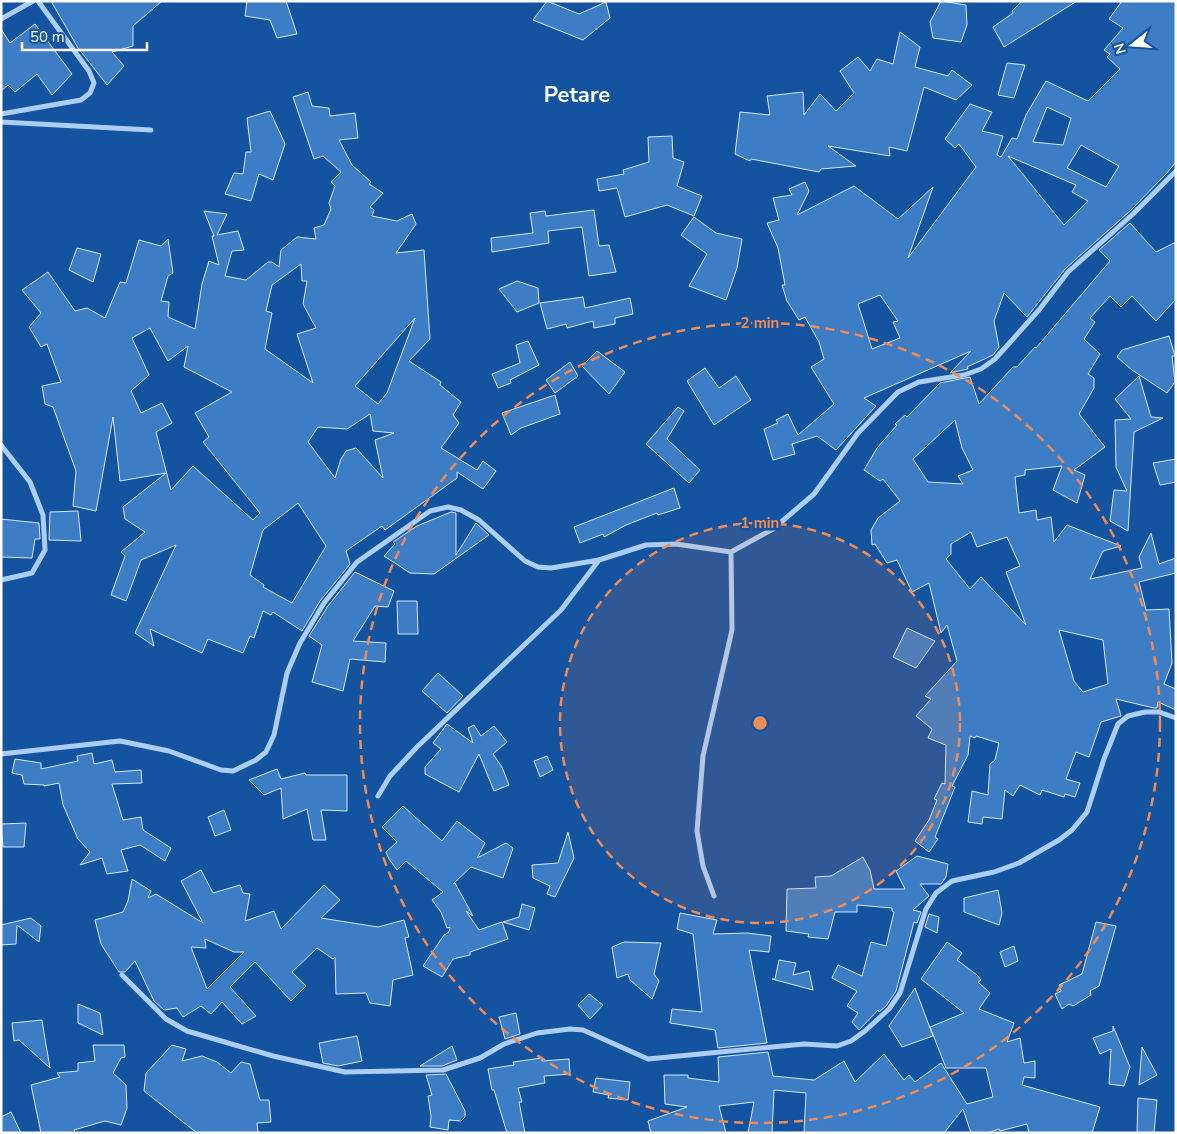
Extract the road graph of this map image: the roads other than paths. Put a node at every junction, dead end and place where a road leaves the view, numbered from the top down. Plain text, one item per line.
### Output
1 (33, 1) edge
2 (38, 1) edge
3 (1, 19) edge
4 (1, 114) edge
5 (1, 122) edge
6 (151, 130) dead end
7 (1176, 171) edge
8 (1, 445) edge
9 (731, 552) junction
10 (599, 560) junction
11 (1, 580) edge
12 (1176, 718) edge
13 (1, 754) edge
14 (378, 796) dead end
15 (714, 896) dead end
16 (122, 975) dead end

1 - 3 street
2 - 4 street
5 - 6 street
7 - 9 street
8 - 11 street
9 - 10 street
9 - 15 street
10 - 13 street
10 - 14 street
12 - 16 street

